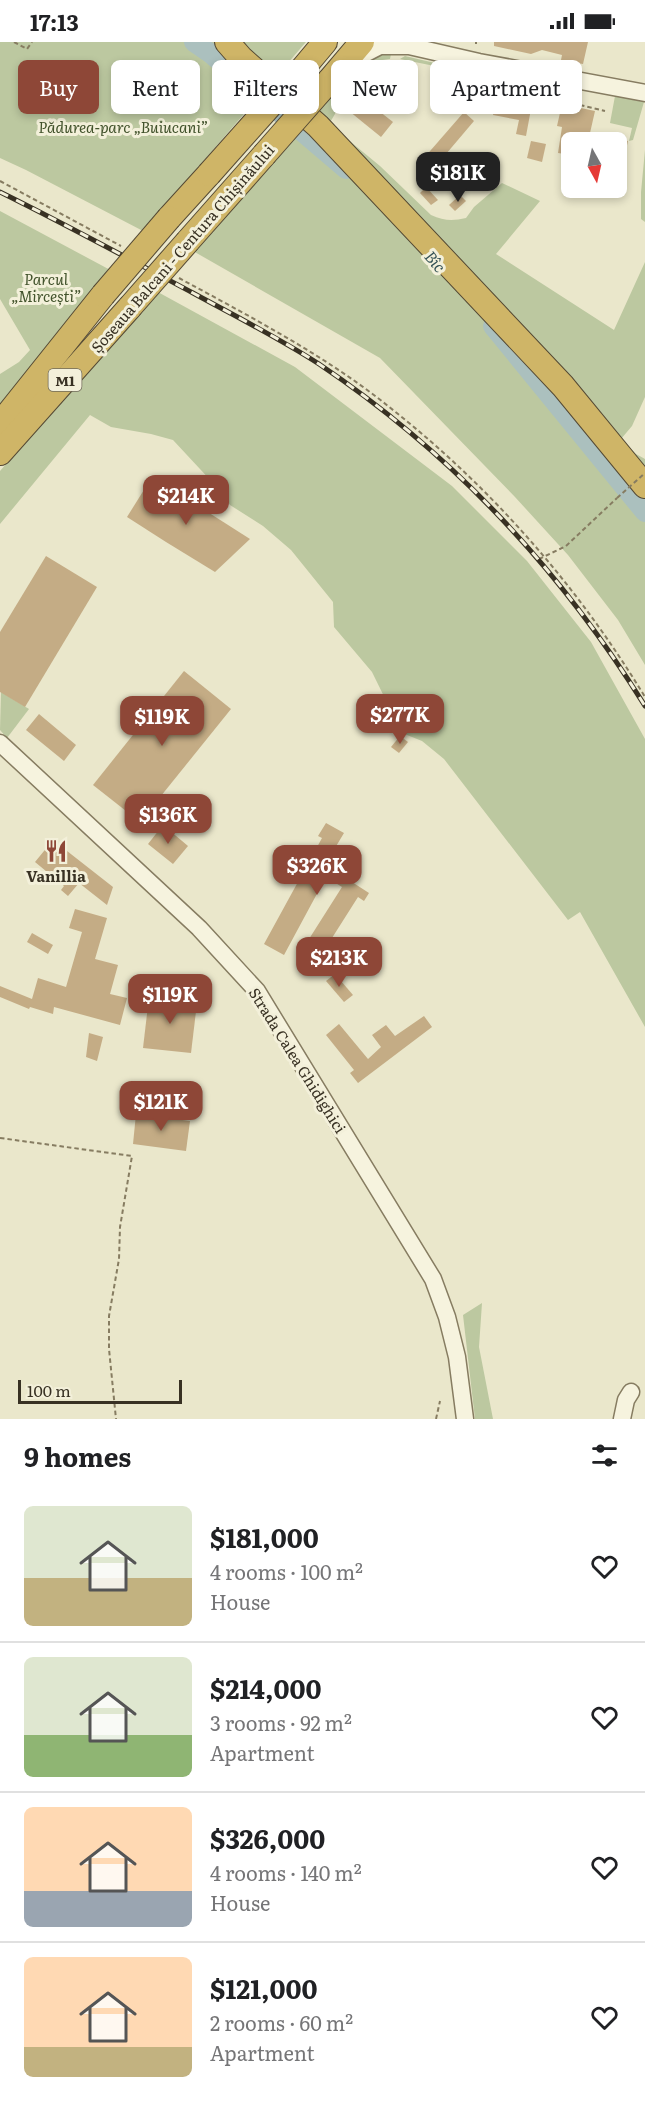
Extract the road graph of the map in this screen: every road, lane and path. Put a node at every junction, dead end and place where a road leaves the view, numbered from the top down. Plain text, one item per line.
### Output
1 (14, 42) edge
2 (32, 42) edge
3 (227, 42) edge
4 (325, 42) edge
5 (362, 42) edge
6 (418, 42) edge
7 (440, 53) junction
8 (347, 60) edge
9 (358, 60) edge
10 (331, 79) edge
11 (645, 93) edge
12 (582, 105) edge
13 (605, 111) dead end
14 (0, 181) edge
15 (129, 250) dead end
16 (180, 278) dead end
17 (0, 424) edge
18 (0, 453) edge
19 (644, 480) edge
20 (544, 556) junction
21 (539, 559) dead end
22 (645, 697) edge
23 (0, 743) edge
24 (0, 1138) edge
25 (630, 1392) dead end
26 (440, 1401) dead end
27 (116, 1419) edge
28 (436, 1419) edge
29 (465, 1419) edge
30 (622, 1419) edge

1 - 2 path
3 - 19 highway
4 - 17 highway, Șoseaua Balcani - Centura Chișinăului / M1, bridge
5 - 8 highway, Șoseaua Balcani - Centura Chișinăului / M1
6 - 7 street
7 - 9 street
7 - 11 street
10 - 18 highway, Șoseaua Balcani - Centura Chișinăului / M1, bridge
12 - 13 path
14 - 15 path
16 - 20 path
19 - 20 path, bridge
20 - 21 path
20 - 22 path
23 - 29 street, Strada Calea Ghidighici
24 - 27 path
25 - 30 street
26 - 28 path

